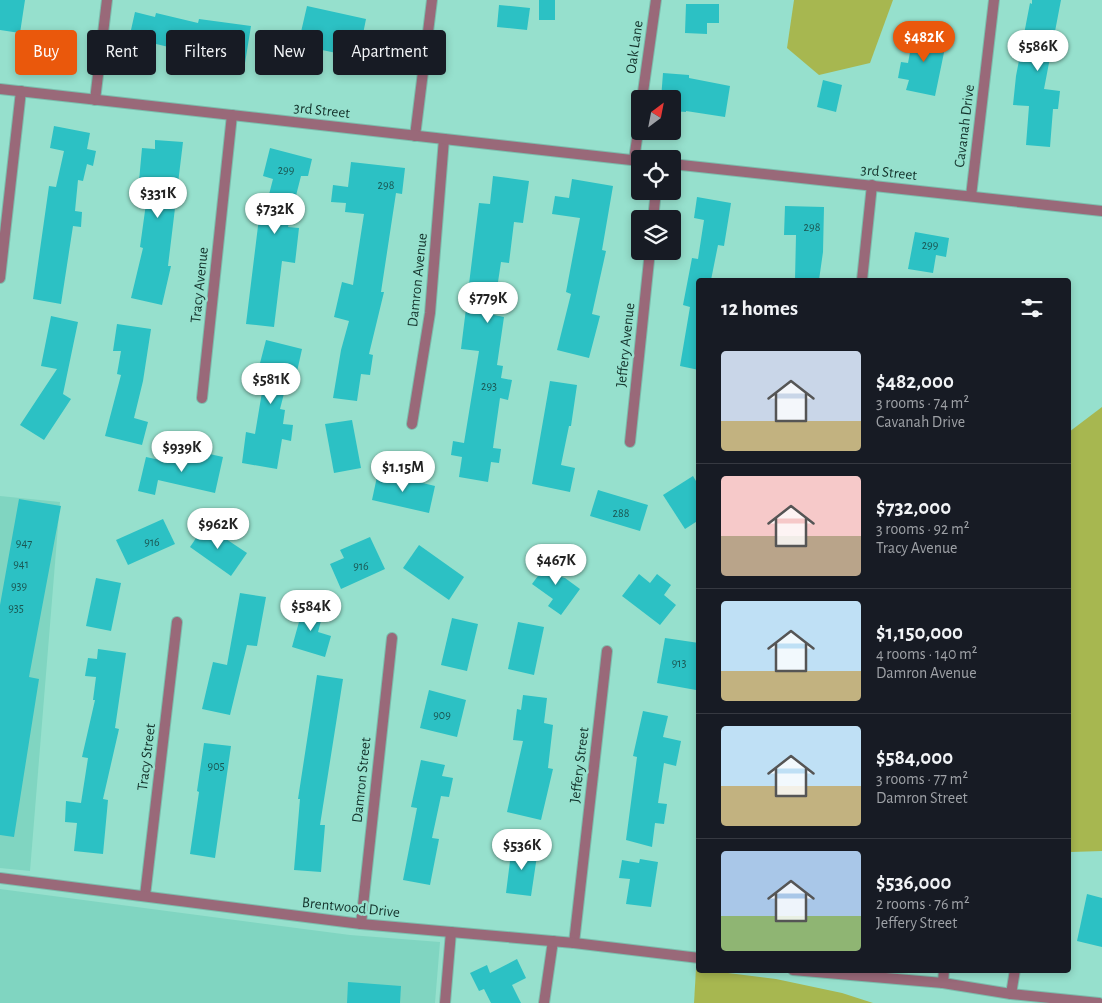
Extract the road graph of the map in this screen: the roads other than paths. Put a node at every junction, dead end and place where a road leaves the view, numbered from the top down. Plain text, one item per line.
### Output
1 (107, 0) edge
2 (432, 0) edge
3 (656, 0) edge
4 (994, 0) edge
5 (0, 89) edge
6 (643, 90) edge
7 (21, 91) junction
8 (96, 100) junction
9 (232, 115) junction
10 (415, 136) junction
11 (444, 139) junction
12 (631, 159) edge
13 (681, 165) edge
14 (872, 186) junction
15 (971, 196) junction
16 (1102, 211) edge
17 (649, 260) edge
18 (0, 278) edge
19 (862, 278) edge
20 (202, 398) dead end
21 (412, 424) dead end
22 (630, 442) dead end
23 (177, 622) dead end
24 (392, 638) dead end
25 (607, 651) dead end
26 (0, 878) edge
27 (145, 896) junction
28 (361, 924) junction
29 (451, 932) junction
30 (553, 941) junction
31 (574, 942) junction
32 (696, 958) edge
33 (828, 973) edge
34 (944, 973) edge
35 (1016, 973) edge
36 (943, 983) junction
37 (1016, 997) edge
38 (445, 1003) edge
39 (544, 1003) edge
40 (1099, 1003) edge

1 - 8 street
2 - 10 street
3 - 6 street, Oak Lane
4 - 15 street, Cavanah Drive
5 - 7 street, 3rd Street
7 - 8 street, 3rd Street
7 - 18 street
8 - 9 street, 3rd Street
9 - 10 street, 3rd Street
9 - 20 street, Tracy Avenue
10 - 11 street, 3rd Street
11 - 12 street, 3rd Street
11 - 21 street, Damron Avenue
13 - 14 street, 3rd Street
14 - 15 street, 3rd Street
14 - 19 street
15 - 16 street, 3rd Street
17 - 22 street, Jeffery Avenue
23 - 27 street, Tracy Street
24 - 28 street, Damron Street
25 - 31 street, Jeffery Street
26 - 27 street, Brentwood Drive
27 - 28 street, Brentwood Drive
28 - 29 street, Brentwood Drive
29 - 30 street, Brentwood Drive
29 - 38 street
30 - 31 street, Brentwood Drive
30 - 39 street
31 - 32 street, Brentwood Drive
33 - 36 street
34 - 36 street
35 - 37 street
36 - 37 street
37 - 40 street

